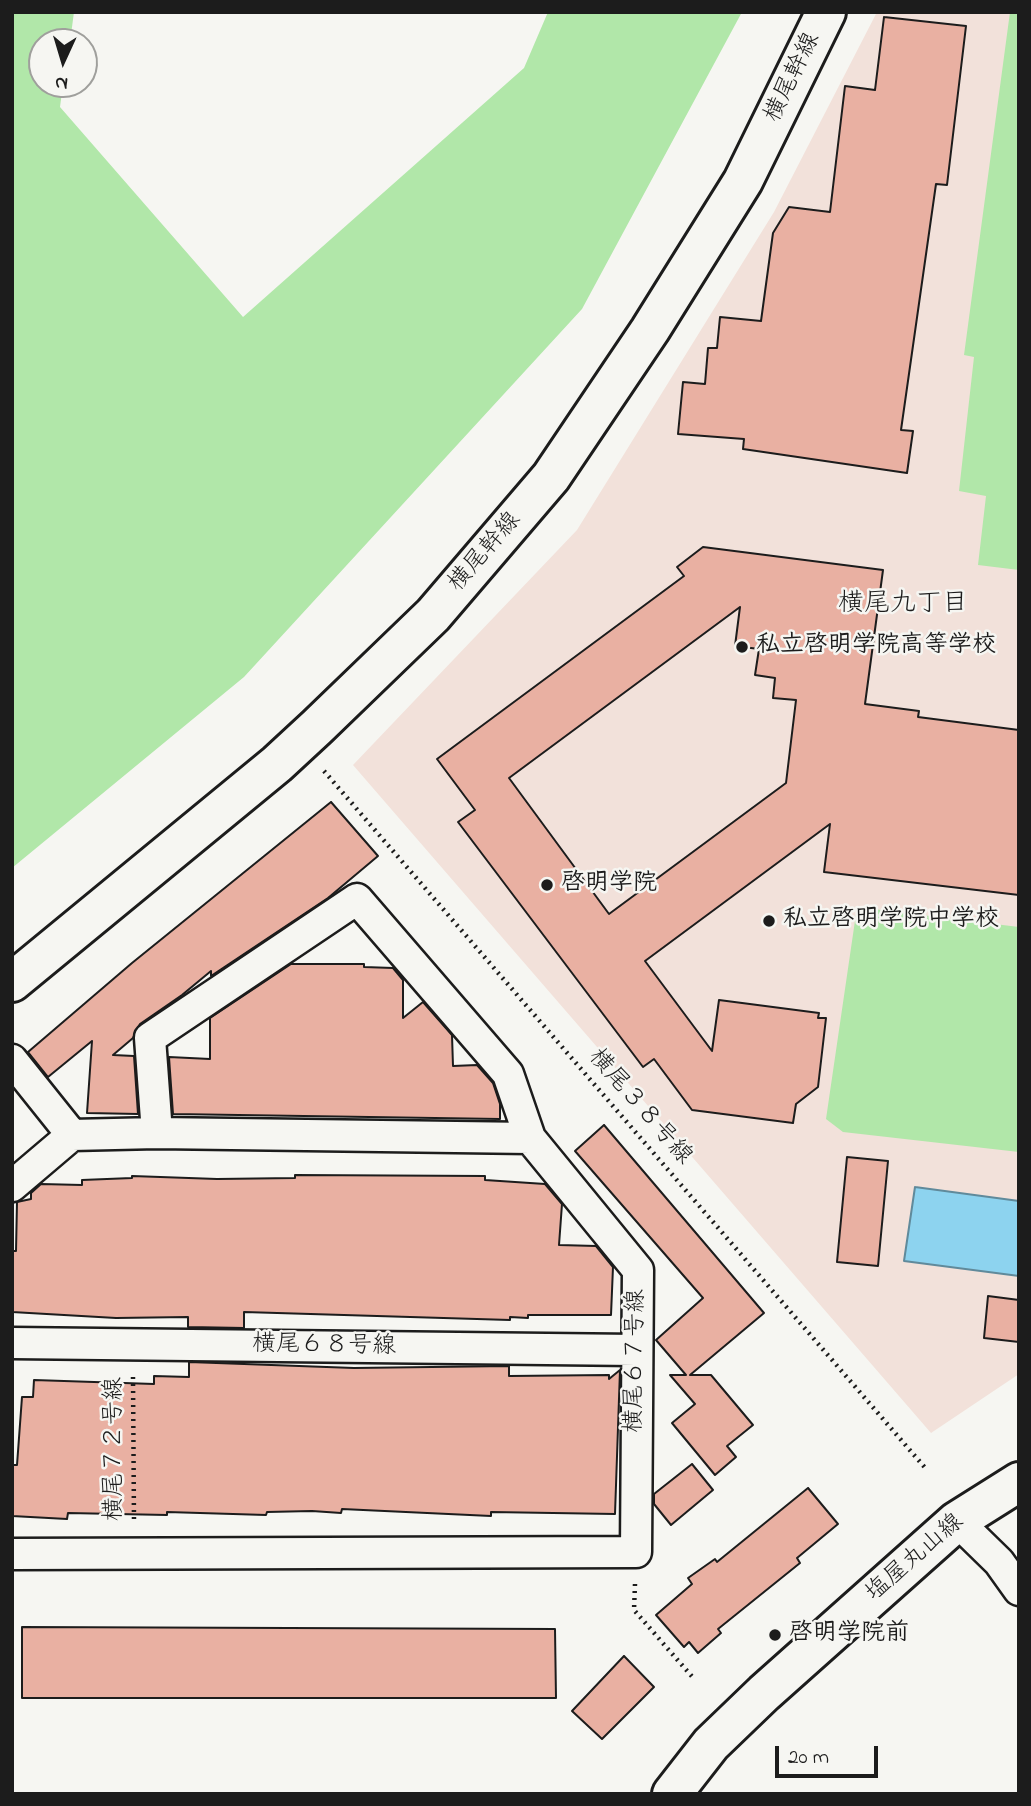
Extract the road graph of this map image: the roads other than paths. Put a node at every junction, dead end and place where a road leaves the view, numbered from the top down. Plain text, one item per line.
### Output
1 (826, 12) edge
2 (12, 982) edge
3 (12, 1060) edge
4 (157, 1133) junction
5 (72, 1135) junction
6 (530, 1138) junction
7 (12, 1186) edge
8 (12, 1343) edge
9 (636, 1350) junction
10 (1019, 1482) edge
11 (957, 1521) junction
12 (12, 1554) edge
13 (1019, 1590) edge
14 (672, 1794) edge

1 - 2 street, 横尾幹線
3 - 5 street
4 - 5 street
4 - 6 street
4 - 6 street
5 - 7 street
6 - 9 street, 横尾６７号線
8 - 9 street, 横尾６８号線
9 - 12 street, 横尾６７号線
10 - 11 street, 塩屋丸山線
11 - 13 street
11 - 14 street, 塩屋丸山線

